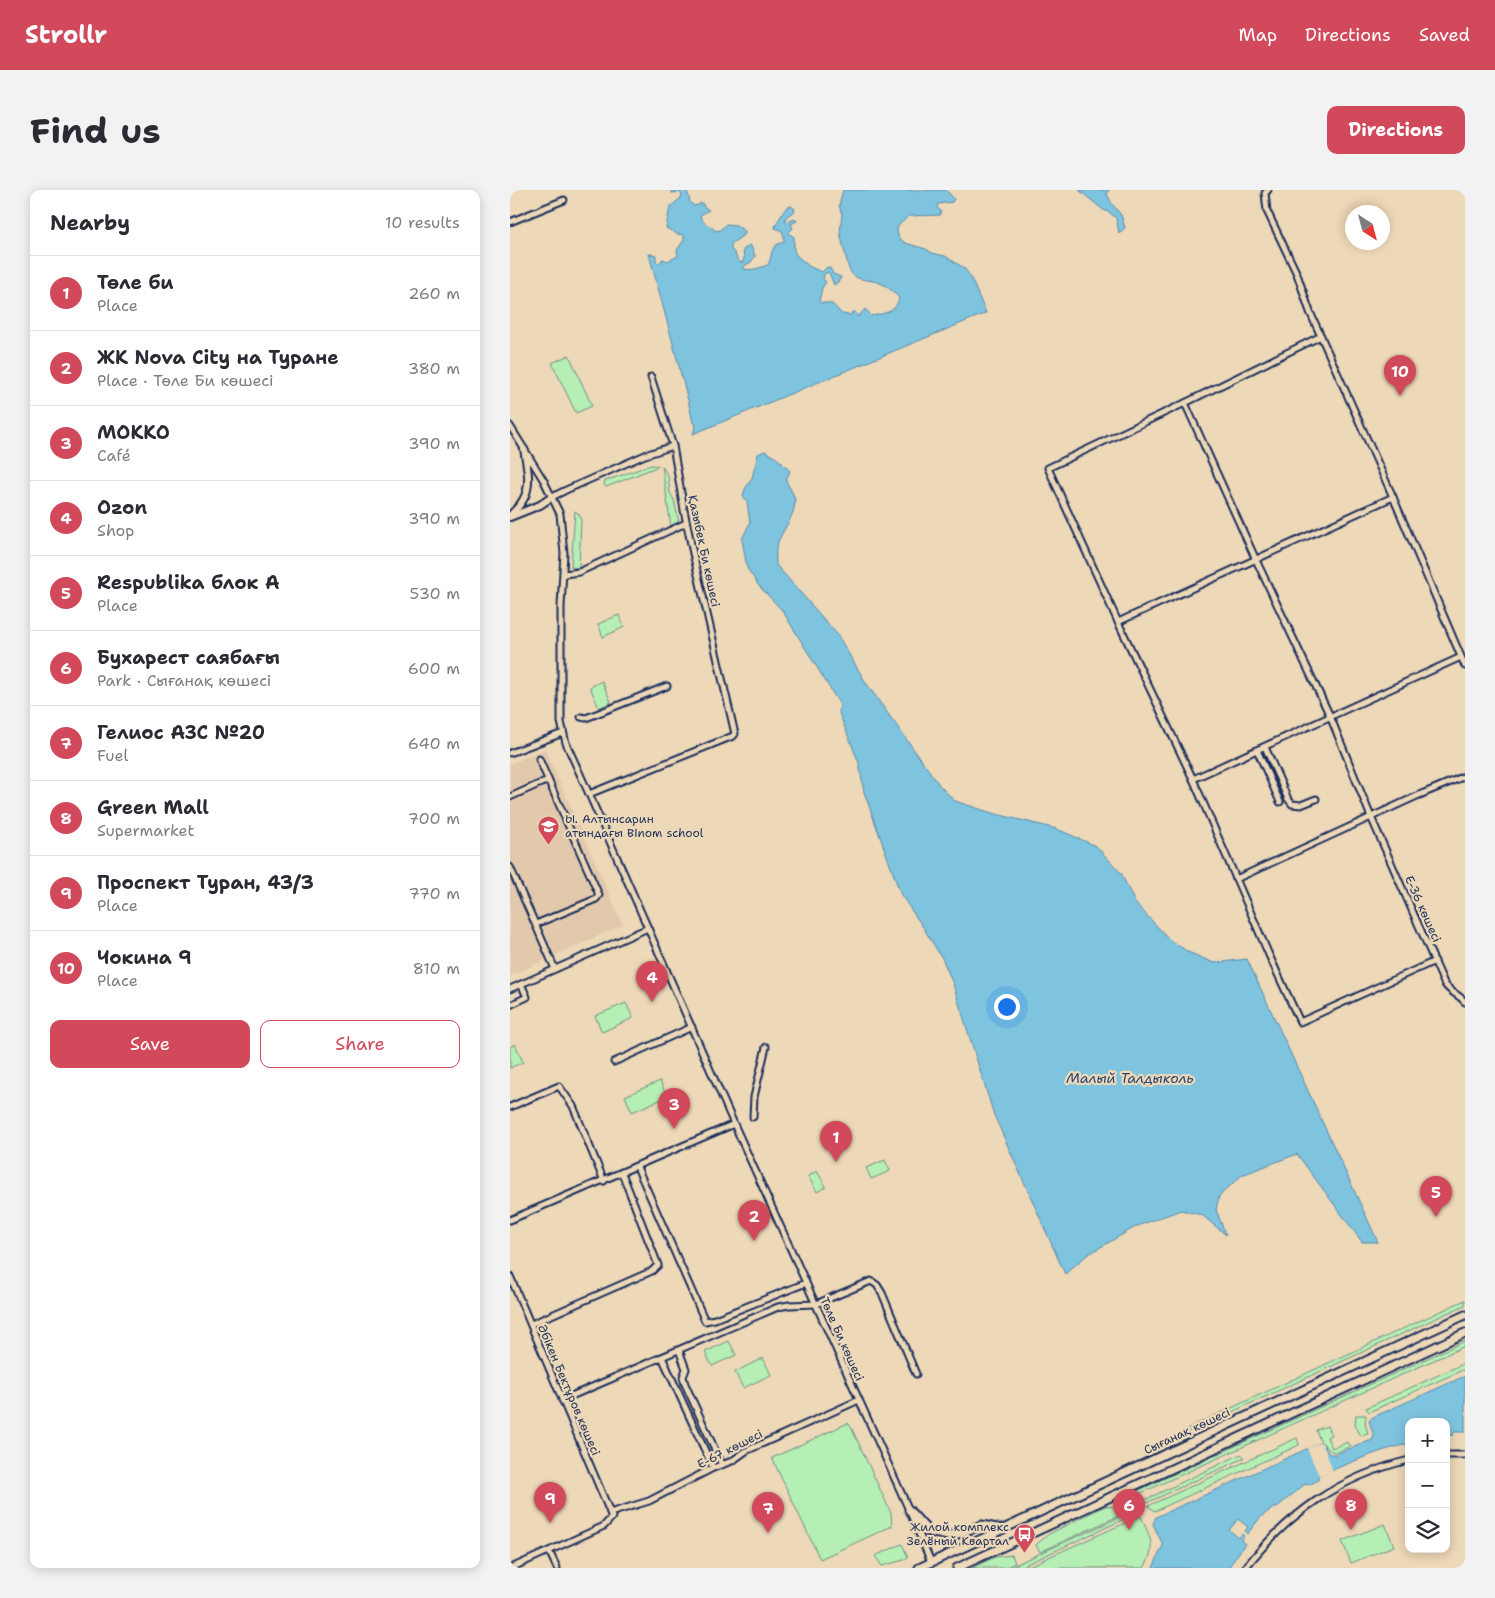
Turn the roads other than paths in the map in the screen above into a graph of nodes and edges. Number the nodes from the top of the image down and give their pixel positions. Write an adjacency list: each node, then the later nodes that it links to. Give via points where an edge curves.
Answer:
1 (1268, 190): 4 (street, via 1265,193 1267,211 1297,274)
2 (564, 200): 3 (street)
3 (510, 222)
4 (1321, 336): 6 (street); 11 (street)
5 (651, 377): 8 (street, Қазыбек Би көшесі)
6 (1185, 403): 14 (street, Е-36 көшесі); 16 (street, via 1048,468)
7 (510, 426): 9 (street)
8 (673, 446): 10 (street, via 645,455); 13 (street, Қазыбек Би көшесі)
9 (524, 449): 10 (street); 12 (street, via 528,488)
10 (552, 497): 12 (street); 15 (street, via 560,514)
11 (1393, 497): 14 (street); 17 (street)
12 (510, 517)
13 (686, 523): 15 (street, via 579,572); 30 (street, Қазыбек Би көшесі, via 734,736)
14 (1256, 560): 16 (street); 20 (street, Е-36 көшесі)
15 (564, 574): 22 (street, Төле Би көшесі, via 561,607)
16 (1118, 622): 28 (street)
17 (1461, 657): 18 (street); 20 (street)
18 (1465, 666)
19 (667, 686): 21 (street)
20 (1330, 716): 23 (street); 34 (street, Е-36 көшесі)
21 (582, 717)
22 (563, 733): 25 (street); 30 (street, Төле Би көшесі)
23 (1265, 747): 24 (street); 32 (street, via 1292,804 1301,805)
24 (1257, 750): 28 (street); 33 (street)
25 (510, 753)
26 (540, 759): 29 (street)
27 (1465, 776): 34 (street)
28 (1193, 779): 36 (street)
29 (548, 780): 31 (street); 37 (street, via 599,895 596,900)
30 (590, 794): 38 (street, Төле Би көшесі)
31 (510, 798)
32 (1316, 799)
33 (1280, 802)
34 (1371, 817): 36 (street); 39 (street, Е-36 көшесі)
35 (510, 867): 37 (street)
36 (1236, 879): 39 (street, via 1300,1022)
37 (536, 924): 40 (street)
38 (648, 928): 40 (street); 45 (street, Төле Би көшесі)
39 (1434, 961): 43 (street, Е-36 көшесі, via 1449,991)
40 (555, 969): 41 (street)
41 (521, 984): 42 (street); 44 (street, via 526,997)
42 (510, 988)
43 (1465, 1002)
44 (510, 1005)
45 (692, 1028): 47 (street); 50 (street, Төле Би көшесі)
46 (766, 1047): 49 (street, via 754,1097)
47 (614, 1062)
48 (510, 1106): 53 (street, via 558,1086 573,1106)
49 (753, 1117)
50 (734, 1124): 51 (street); 56 (street, Төле Би көшесі)
51 (637, 1167): 52 (street); 56 (street, via 705,1321)
52 (622, 1173): 53 (street); 59 (street, via 658,1265)
53 (604, 1181): 54 (street)
54 (510, 1220)
55 (511, 1279): 59 (street, Әбікен Бектұров көшесі)
56 (806, 1282): 57 (street, Төле Би көшесі)
57 (816, 1304): 61 (street, via 778,1307); 63 (street, via 871,1281 874,1283 882,1293); 65 (street, Төле Би көшесі)
58 (1465, 1315): 73 (main road, Сығанақ көшесі)
59 (530, 1324): 64 (street, Әбікен Бектұров көшесі)
60 (1465, 1333): 79 (main road)
61 (679, 1350): 62 (street); 69 (street, via 686,1369 685,1384)
62 (662, 1357): 64 (street); 70 (street)
63 (916, 1374)
64 (562, 1400): 72 (street, Әбікен Бектұров көшесі)
65 (859, 1400): 69 (street, Е-67 көшесі); 71 (street, Төле Би көшесі)
66 (1450, 1455): 67 (street)
67 (1465, 1455)
68 (1405, 1461): 80 (street, via 1363,1474 1327,1492 1275,1534)
69 (722, 1465): 70 (street, Е-67 көшесі)
70 (713, 1468): 72 (street, Е-67 көшесі, via 648,1501)
71 (909, 1510): 73 (main road, via 929,1532 948,1536 982,1525); 75 (street, Төле Би көшесі)
72 (610, 1513): 74 (street, via 612,1517 604,1526)
73 (1002, 1529): 75 (main road, Сығанақ көшесі)
74 (549, 1551): 76 (street); 77 (street)
75 (932, 1565): 78 (main road, Сығанақ көшесі)
76 (511, 1568)
77 (557, 1568)
78 (919, 1568)
79 (957, 1568)
80 (1245, 1568)

